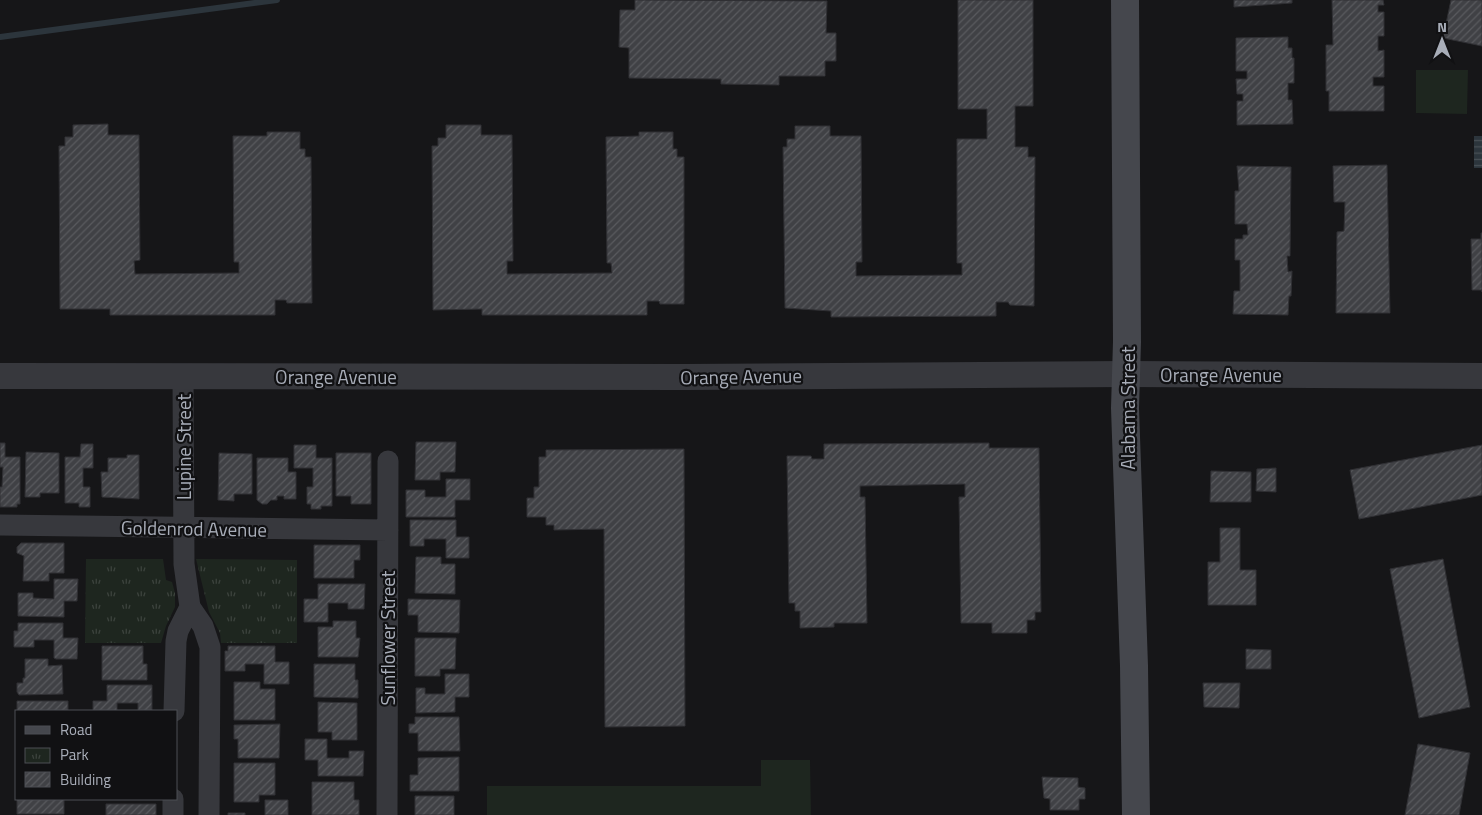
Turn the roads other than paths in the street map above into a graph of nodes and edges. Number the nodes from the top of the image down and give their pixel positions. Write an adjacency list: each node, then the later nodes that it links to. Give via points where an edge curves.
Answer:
1 (1125, 0): 2 (main road, Alabama Street)
2 (1126, 374): 4 (street, Orange Avenue); 5 (street, Orange Avenue); 16 (main road, Alabama Street)
3 (0, 376): 4 (street, Orange Avenue)
4 (183, 376): 8 (street, Lupine Street)
5 (1482, 376)
6 (388, 461): 9 (street, Sunflower Street)
7 (0, 525): 8 (street, Goldenrod Avenue)
8 (183, 527): 9 (street, Goldenrod Avenue); 10 (street, Lupine Street)
9 (388, 530): 15 (street, Sunflower Street)
10 (190, 607): 11 (street, via 176,641); 14 (street, Lupine Street, via 203,626 210,647)
11 (174, 710)
12 (173, 800): 13 (street)
13 (173, 815)
14 (209, 815)
15 (387, 815)
16 (1136, 815)

